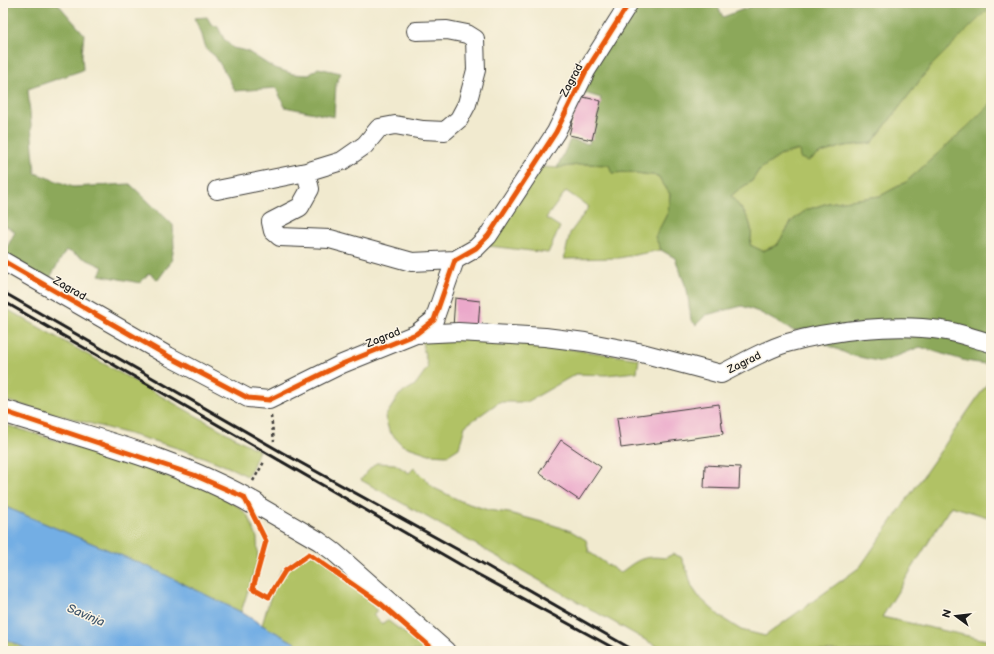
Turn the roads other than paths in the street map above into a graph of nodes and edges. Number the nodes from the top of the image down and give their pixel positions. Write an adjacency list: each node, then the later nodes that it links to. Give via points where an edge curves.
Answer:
1 (629, 3): 5 (street, Zagrad, via 586,71 556,132 488,236 476,248)
2 (416, 31): 3 (street, via 447,30 467,34 475,40 476,70 467,104 459,119 445,131 395,125 379,128 365,145 342,161)
3 (306, 172): 4 (street); 5 (street, Zagrad, via 310,189 300,208 271,222 273,231 280,237 330,239 412,262)
4 (217, 190)
5 (455, 260): 7 (street, Zagrad, via 434,320)
6 (3, 261): 7 (street, Zagrad, via 168,356 248,398 269,400 342,364)
7 (416, 334): 8 (street, Zagrad, via 458,332 585,342 638,352 721,374 787,343 839,332 903,327 942,330)
8 (991, 343)
9 (3, 412): 10 (street, via 155,458 227,488)
10 (249, 501): 11 (street, via 334,552)
11 (446, 651)

